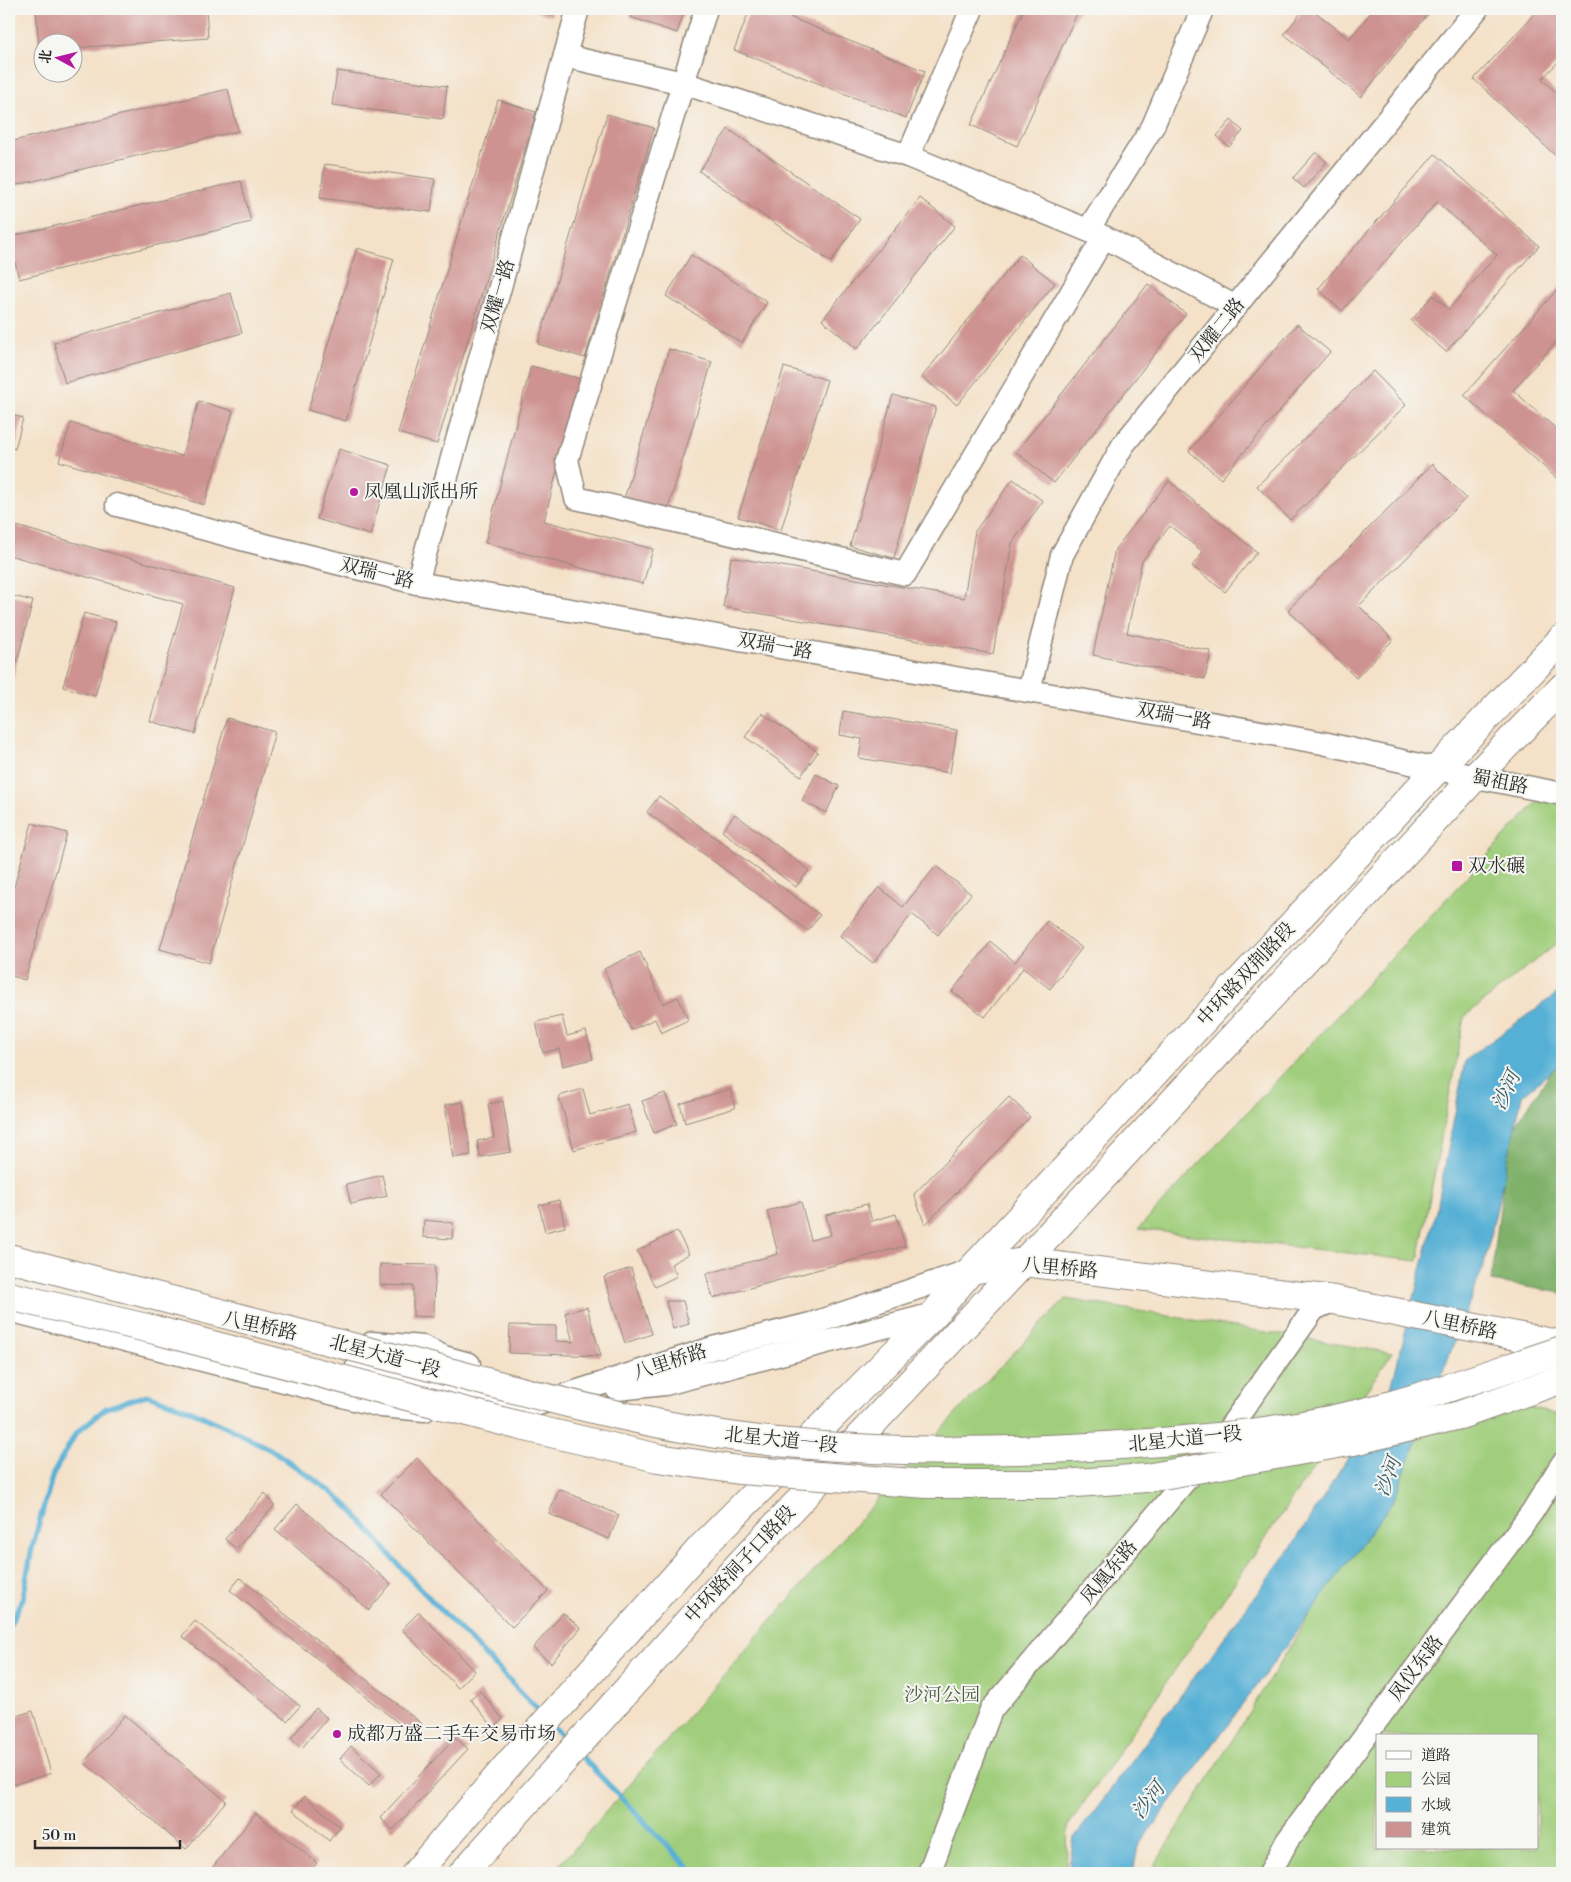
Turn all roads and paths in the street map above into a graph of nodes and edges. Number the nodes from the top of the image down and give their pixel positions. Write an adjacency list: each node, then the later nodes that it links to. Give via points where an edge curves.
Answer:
1 (578, 9): 6 (street, 双耀一路)
2 (706, 9): 7 (street)
3 (972, 9): 8 (street)
4 (1203, 9): 9 (street, via 1153,126)
5 (1477, 9): 10 (street, 双耀二路)
6 (565, 56): 7 (street); 12 (street, 双耀一路)
7 (683, 83): 8 (street); 9 (street, via 567,460 576,498 906,574)
8 (908, 156): 9 (street)
9 (1096, 234): 10 (street)
10 (1236, 307): 15 (street, 双耀二路, via 1123,445 1062,555)
11 (117, 505): 12 (street, 双瑞一路)
12 (417, 583): 15 (street, 双瑞一路)
13 (1562, 639): 16 (main road, 中环路双荆路段)
14 (1562, 688): 17 (main road, 中环路双荆路段)
15 (1029, 691): 16 (street, 双瑞一路, via 1323,743)
16 (1437, 769): 17 (street, 蜀祖路); 21 (main road, 中环路双荆路段)
17 (1475, 777): 18 (street, 蜀祖路); 20 (main road, 中环路双荆路段)
18 (1562, 794)
19 (9, 1258): 28 (main road, 北星大道一段, bridge, via 548,1398 679,1427 774,1442 907,1451 1078,1448 1190,1440 1288,1427 1386,1407); 30 (street, 八里桥路, via 264,1330 423,1347 444,1357)
20 (1024, 1262): 21 (main road, 八里桥路); 24 (main road, 八里桥路); 33 (main road, 中环路洞子口路段, via 738,1566)
21 (971, 1270): 26 (main road, 中环路双荆路段); 30 (street, 八里桥路, via 811,1324 713,1348)
22 (9, 1285): 30 (street, 八里桥路, via 477,1396 516,1401)
23 (9, 1296): 29 (main road, 北星大道一段, bridge, via 658,1458 739,1470 927,1484 1062,1484 1146,1478 1354,1441 1460,1415)
24 (1334, 1300): 27 (main road, 八里桥路); 34 (street, 凤凰东路, via 1314,1309 1228,1430 991,1710)
25 (9, 1310): 30 (street, 八里桥路, via 382,1406 438,1411 519,1410)
26 (934, 1314): 30 (street, 八里桥路, via 665,1384); 32 (main road, 中环路洞子口路段, via 700,1548)
27 (1562, 1345)
28 (1562, 1350)
29 (1562, 1379)
30 (571, 1394)
31 (1562, 1464): 35 (street, 凤仪东路, via 1532,1512 1287,1841)
32 (416, 1873)
33 (463, 1873)
34 (929, 1873)
35 (1270, 1873)

